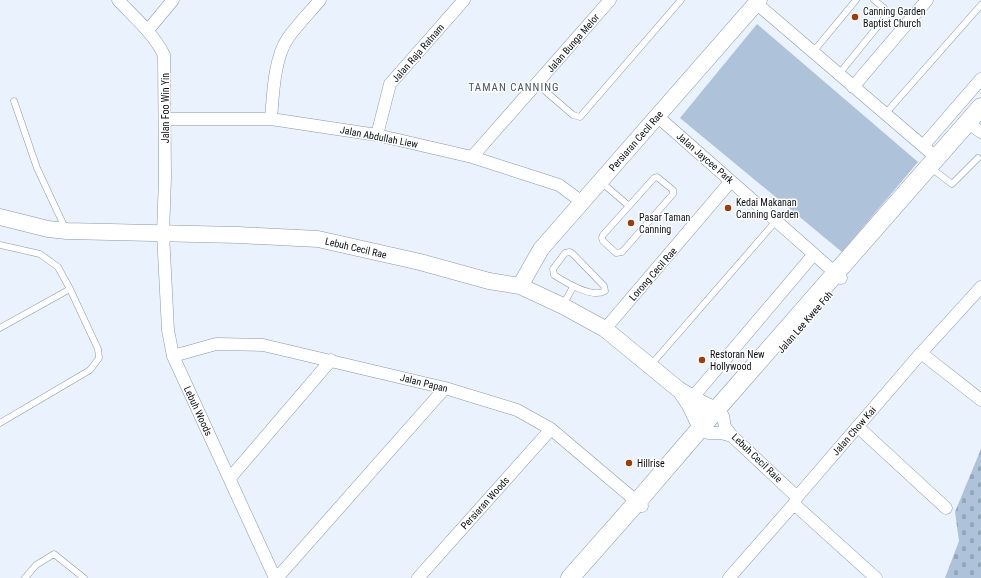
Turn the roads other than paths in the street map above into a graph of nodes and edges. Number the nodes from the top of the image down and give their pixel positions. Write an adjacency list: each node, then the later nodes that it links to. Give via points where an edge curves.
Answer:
1 (118, 0): 12 (street, Jalan Foo Win Yin)
2 (174, 0): 12 (street)
3 (320, 0): 22 (street, via 287,39 281,53 273,87)
4 (464, 0): 25 (street, Jalan Raja Ratnam, via 390,84)
5 (610, 0): 16 (street, Jalan Bunga Melor)
6 (681, 0): 16 (lane, via 580,117 573,116)
7 (856, 0): 13 (lane)
8 (874, 0): 14 (lane, via 884,8 886,16)
9 (927, 0): 17 (street)
10 (758, 2): 13 (street); 21 (street, Persiaran Cecil Rae)
11 (981, 5): 20 (lane)
12 (148, 30): 23 (street, Jalan Foo Win Yin, via 164,55)
13 (813, 52): 14 (street)
14 (839, 74): 17 (street)
15 (981, 79): 26 (street)
16 (537, 84): 27 (street, Jalan Bunga Melor)
17 (853, 86): 20 (street)
18 (14, 101): 36 (lane, via 37,168)
19 (981, 107): 29 (main road, Jalan Lee Kwee Foh)
20 (886, 114): 26 (street)
21 (657, 116): 30 (street, Persiaran Cecil Rae); 31 (street, Jalan Jaycee Park)
22 (271, 119): 23 (street, Jalan Abdullah Liew); 25 (street, Jalan Abdullah Liew)
23 (165, 120): 37 (street, Jalan Foo Win Yin)
24 (979, 126): 29 (main road, Jalan Lee Kwee Foh)
25 (377, 135): 27 (street, Jalan Abdullah Liew)
26 (923, 146): 29 (street)
27 (472, 157): 32 (street, Jalan Abdullah Liew, via 559,186)
28 (978, 158): 29 (lane, via 952,184)
29 (936, 165): 40 (main road, Jalan Lee Kwee Foh)
30 (600, 181): 32 (street, Persiaran Cecil Rae); 33 (lane)
31 (732, 182): 35 (street, Jalan Jaycee Park); 47 (street, Lorong Cecil Rae)
32 (582, 202): 41 (street, Persiaran Cecil Rae, via 541,249)
33 (629, 206): 33 (lane, via 657,177 674,192 622,252 616,253 602,238)
34 (0, 217): 36 (street, Lebuh Cecil Rae)
35 (776, 221): 39 (street, Jalan Jaycee Park); 51 (lane)
36 (67, 231): 37 (street, Lebuh Cecil Rae)
37 (163, 233): 41 (street, Lebuh Cecil Rae, via 318,239 489,281); 49 (street, Lebuh Woods, via 168,330)
38 (0, 245): 44 (lane, via 40,254 58,267)
39 (814, 254): 40 (street, Jalan Jaycee Park); 54 (street)
40 (839, 276): 56 (main road, Jalan Lee Kwee Foh)
41 (520, 286): 45 (street, Lebuh Cecil Rae)
42 (573, 287): 42 (lane, via 553,272 565,253 570,252 602,284 605,291 597,293); 45 (lane)
43 (981, 287): 48 (street, Jalan Chow Kai)
44 (70, 289): 46 (lane); 57 (lane, via 98,349 99,358 90,370)
45 (563, 306): 47 (street, Lebuh Cecil Rae)
46 (0, 328)
47 (605, 329): 51 (street, Lebuh Cecil Rae)
48 (921, 353): 55 (street); 58 (street, Jalan Chow Kai)
49 (173, 356): 50 (street, Jalan Papan, via 216,344 263,345); 62 (street, Lebuh Woods)
50 (331, 360): 52 (street, Jalan Papan); 62 (street)
51 (650, 366): 53 (street, Lebuh Cecil Rae)
52 (445, 388): 59 (street, Jalan Papan, via 517,410); 68 (street)
53 (678, 389): 54 (street, Lebuh Cecil Rae); 60 (street, Lebuh Cecil Rae)
54 (693, 398): 56 (street, Lebuh Cecil Rae)
55 (981, 400)
56 (719, 413): 60 (main road, Jalan Lee Kwee Foh); 61 (street, Lebuh Cecil Raie)
57 (0, 423)
58 (858, 427): 63 (street, Jalan Chow Kai); 65 (street)
59 (551, 428): 64 (street, Jalan Papan); 69 (street, Persiaran Woods)
60 (704, 430): 61 (street); 64 (main road, Jalan Lee Kwee Foh)
61 (732, 436): 63 (street, Lebuh Cecil Raie)
62 (230, 478): 68 (street, Lebuh Woods)
63 (796, 500): 72 (street, Jalan Chow Kai); 73 (street, Lebuh Cecil Raie)
64 (641, 504): 70 (main road, Jalan Lee Kwee Foh); 71 (main road, Jalan Lee Kwee Foh)
65 (946, 508)
66 (25, 578): 67 (lane, via 36,565 54,554)
67 (84, 578)
68 (276, 578)
69 (418, 578)
70 (570, 578)
71 (581, 578)
72 (729, 578)
73 (876, 578)

